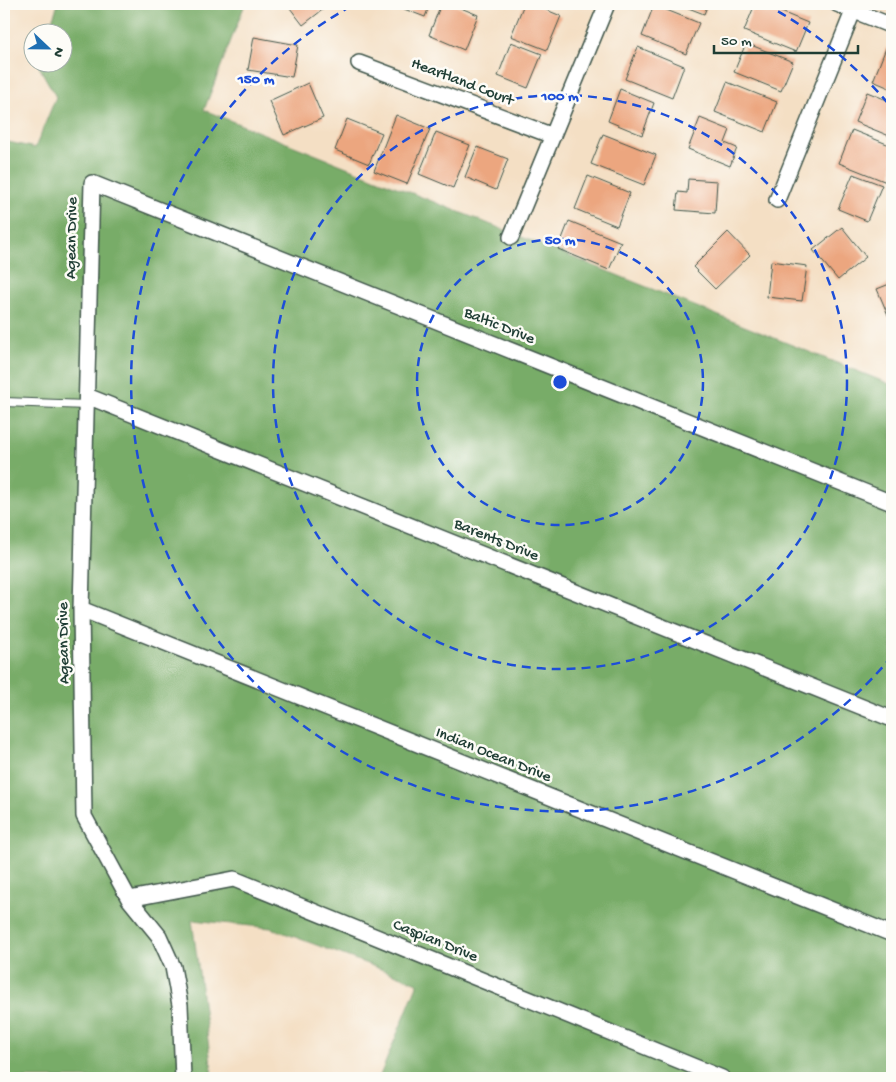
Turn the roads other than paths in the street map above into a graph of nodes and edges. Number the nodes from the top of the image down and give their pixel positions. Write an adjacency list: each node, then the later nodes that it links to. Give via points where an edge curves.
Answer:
1 (607, 4): 6 (street)
2 (837, 4): 3 (street)
3 (855, 7): 4 (street); 8 (street)
4 (892, 26)
5 (358, 63): 6 (street, Heartland Court)
6 (553, 136): 9 (street)
7 (92, 183): 10 (street, Agean Drive); 12 (street, Baltic Drive)
8 (777, 200)
9 (511, 238)
10 (87, 401): 11 (lane); 13 (street, Agean Drive); 14 (street, Barents Drive)
11 (4, 402)
12 (892, 503)
13 (81, 609): 15 (street, Agean Drive, via 84,816); 16 (street, Indian Ocean Drive)
14 (892, 719)
15 (128, 899): 17 (street, Agean Drive, via 159,936 173,966 180,1004); 18 (street, Caspian Drive, via 234,880)
16 (892, 934)
17 (183, 1078)
18 (722, 1078)

